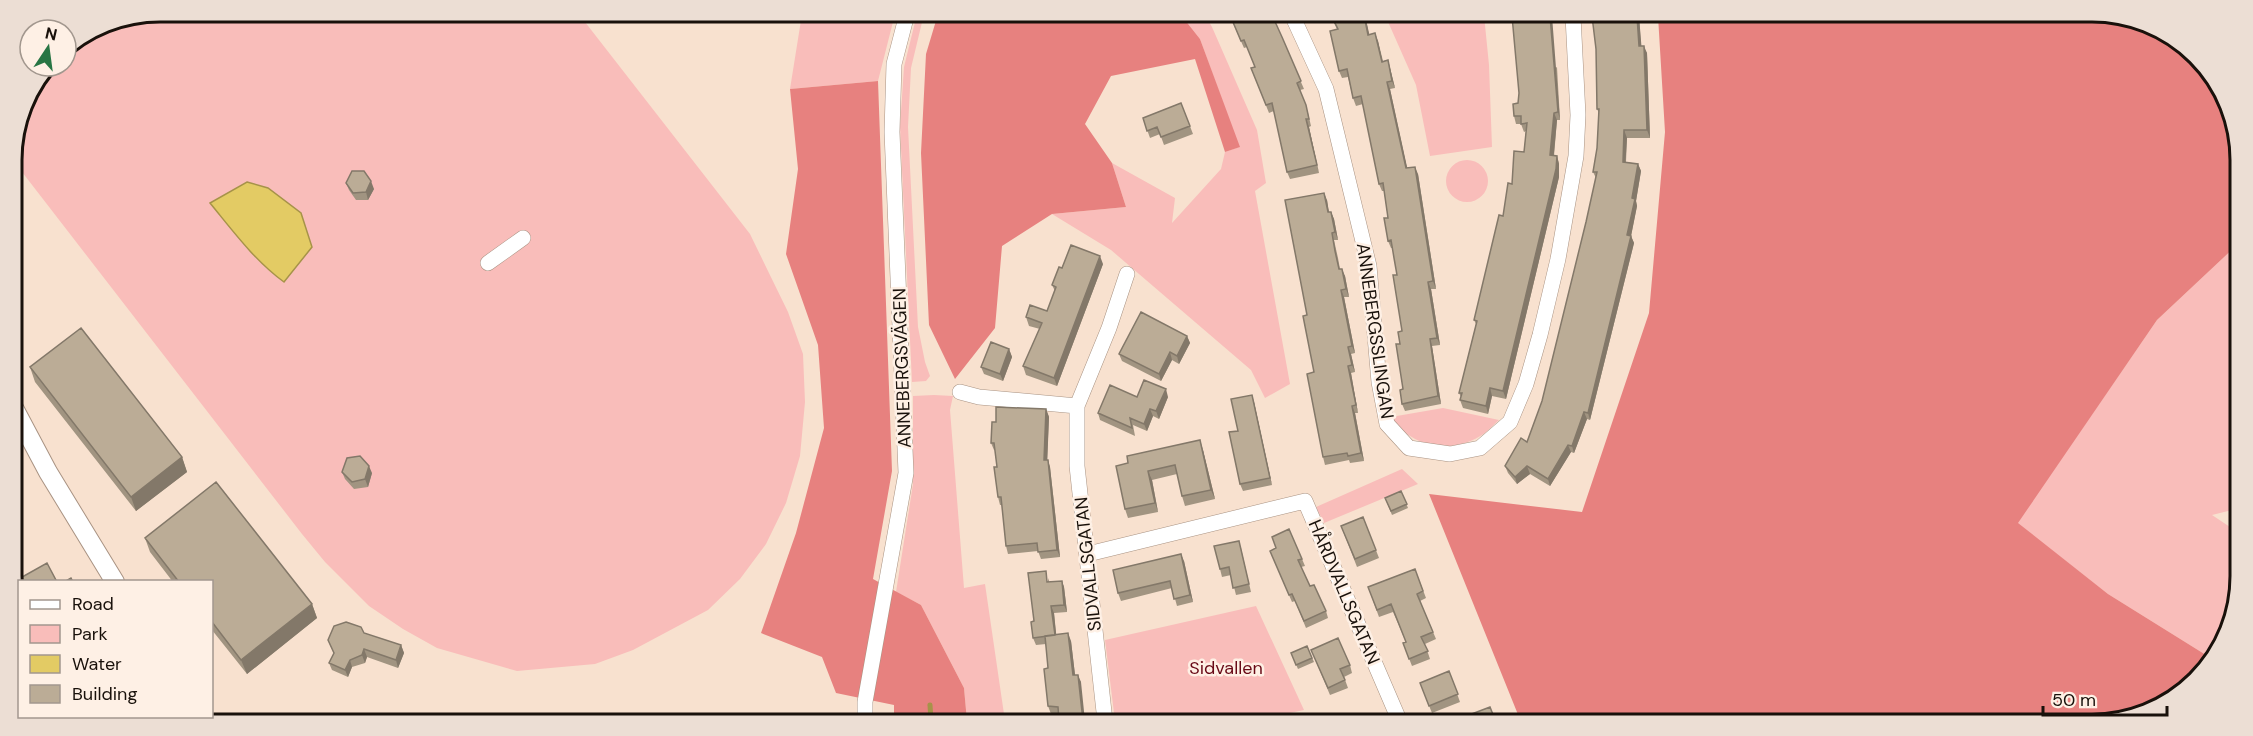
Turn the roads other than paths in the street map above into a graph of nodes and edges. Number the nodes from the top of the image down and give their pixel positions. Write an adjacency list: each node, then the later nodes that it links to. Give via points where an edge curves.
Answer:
1 (1295, 22): 2 (street, ANNEBERGSSLINGAN, via 1326,89 1369,266 1379,382 1387,424 1409,448 1450,454 1480,448 1510,422 1526,384 1558,259 1576,156)
2 (1573, 22)
3 (905, 23): 13 (street, ANNEBERGSVÄGEN, via 894,64 892,132 906,473)
4 (523, 238): 5 (street)
5 (488, 263)
6 (1127, 274): 8 (street, SIDVALLSGATAN)
7 (960, 392): 8 (street)
8 (1077, 406): 10 (street, SIDVALLSGATAN, via 1077,466)
9 (22, 423): 11 (street)
10 (1088, 554): 12 (street, HÅRDVALLSGATAN, via 1305,501); 14 (street, SIDVALLSGATAN)
11 (114, 580)
12 (1396, 713)
13 (865, 714)
14 (1104, 714)

